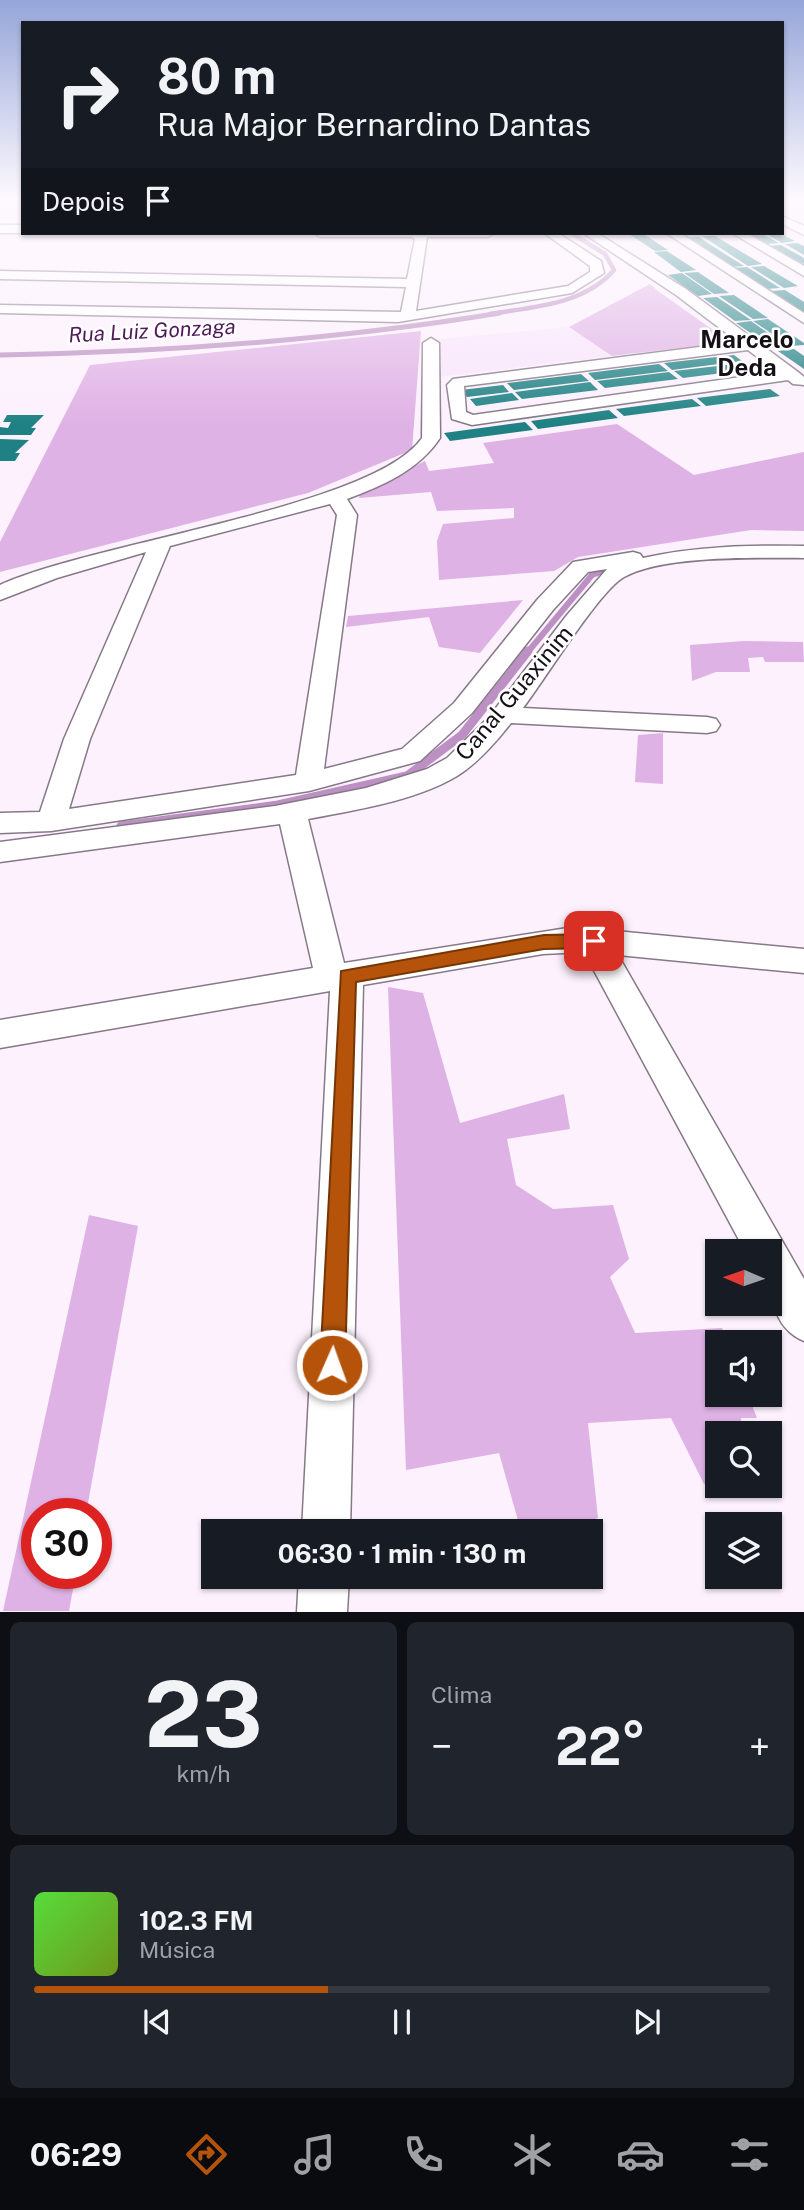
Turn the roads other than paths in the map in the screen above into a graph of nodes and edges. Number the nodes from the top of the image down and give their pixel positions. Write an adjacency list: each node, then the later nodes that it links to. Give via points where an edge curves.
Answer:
1 (416, 273): 6 (street)
2 (597, 273): 8 (street, via 572,289)
3 (652, 273): 11 (street)
4 (734, 273): 9 (street)
5 (0, 275): 6 (street)
6 (415, 283): 8 (street, via 408,314)
7 (0, 310): 8 (street)
8 (393, 318)
9 (804, 319)
10 (431, 343): 14 (street)
11 (751, 345): 12 (street); 13 (street)
12 (798, 380): 15 (street)
13 (459, 382): 14 (street); 15 (street, via 455,385 458,415)
14 (432, 383): 16 (street)
15 (465, 420): 16 (street)
16 (431, 425): 17 (street, via 426,448 411,461)
17 (336, 497): 18 (street); 23 (street, via 346,515)
18 (161, 542): 20 (street, via 26,580); 25 (street, via 77,739)
19 (803, 552): 21 (street, Canal Guaxinim, via 694,556 615,573); 23 (street, via 763,537 582,567 545,605 463,708 411,755)
20 (0, 593)
21 (501, 715): 22 (street); 24 (street, Canal Guaxinim, via 454,766 405,787)
22 (707, 725)
23 (309, 782): 25 (street)
24 (292, 813): 27 (street, Canal Guaxinim); 30 (street)
25 (51, 821): 26 (street)
26 (0, 823)
27 (0, 852)
28 (594, 941): 29 (street); 30 (street, via 544,942); 32 (street)
29 (804, 961)
30 (340, 977): 31 (street); 35 (street)
31 (0, 1034)
32 (759, 1239)
33 (782, 1280): 34 (street)
34 (804, 1320)
35 (326, 1519)
36 (324, 1589): 37 (street)
37 (323, 1612)

